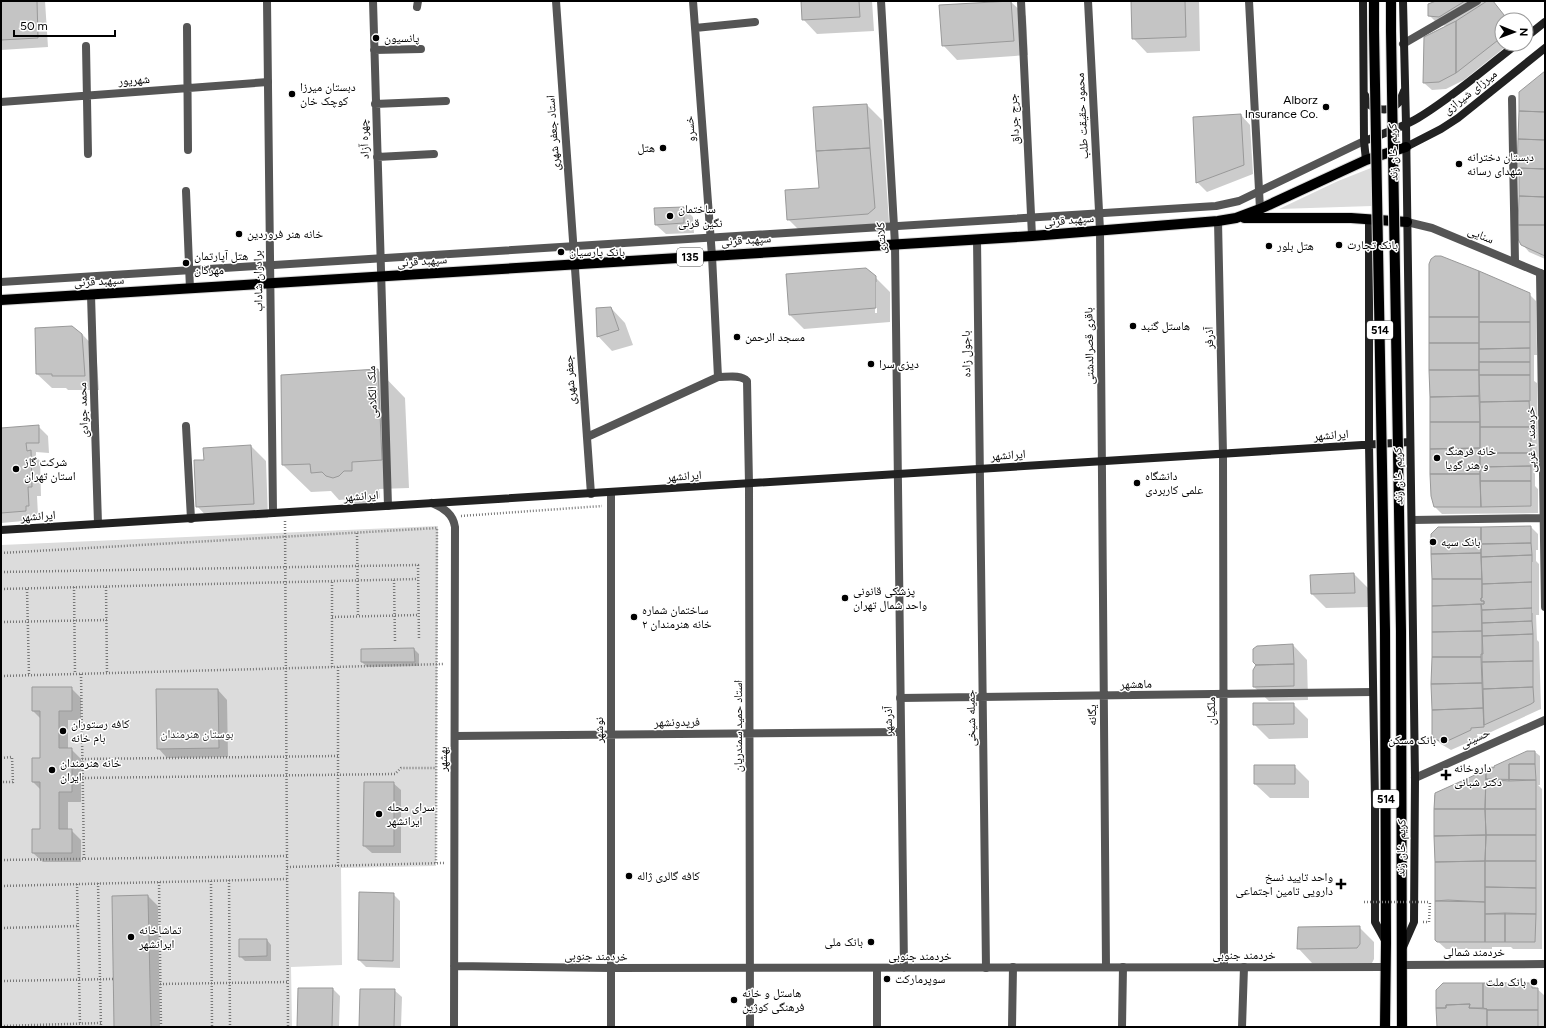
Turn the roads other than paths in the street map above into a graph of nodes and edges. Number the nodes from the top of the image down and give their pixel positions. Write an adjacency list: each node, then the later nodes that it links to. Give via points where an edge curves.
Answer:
1 (267, 1): 25 (street, برادران شاداب)
2 (373, 1): 23 (street, چهره آزاد)
3 (556, 1): 57 (street, استاد جعفر شهری)
4 (693, 1): 17 (street, خسرو)
5 (881, 1): 51 (street, کلانتری)
6 (1021, 1): 46 (street, جرج جرداق)
7 (1088, 1): 45 (street, محمود حقیقت طلب)
8 (1249, 1): 42 (street)
9 (1362, 1): 27 (main road)
10 (1374, 1): 103 (main road, کریم خان زند / 514, bridge, via 1385,630)
11 (1391, 1): 104 (main road, کریم خان زند / 514, bridge, via 1401,631)
12 (1403, 1): 19 (main road, کریم خان زند)
13 (1477, 1): 19 (street)
14 (755, 22): 17 (street)
15 (1545, 22): 18 (main road)
16 (187, 27): 26 (street)
17 (695, 28): 54 (street, خسرو)
18 (1534, 31)
19 (1403, 44): 28 (main road, کریم خان زند)
20 (86, 46): 29 (street)
21 (1545, 48): 36 (main road, میرزای شیرازی, via 1458,118)
22 (421, 49): 23 (street)
23 (374, 50): 33 (street, چهره آزاد)
24 (1507, 52): 34 (main road, میرزای شیرازی, via 1445,100)
25 (268, 82): 26 (street, شهریور); 62 (street, برادران شاداب)
26 (188, 88): 29 (street, شهریور); 37 (street)
27 (1363, 88): 28 (main road, via 1369,105 1377,109 1394,108); 35 (main road)
28 (1405, 88): 34 (main road, کریم خان زند)
29 (87, 96): 32 (street, شهریور); 38 (street)
30 (1512, 99): 60 (street)
31 (446, 101): 33 (street)
32 (1, 102)
33 (375, 104): 40 (street, چهره آزاد)
34 (1406, 124): 35 (main road, میرزای شیرازی); 36 (main road, کریم خان زند)
35 (1364, 141): 41 (main road); 42 (street)
36 (1406, 147): 41 (main road, سپهبد قرنی / 135); 50 (main road, کریم خان زند)
37 (188, 150)
38 (88, 154)
39 (434, 154): 40 (street)
40 (377, 157): 59 (street, چهره آزاد)
41 (1366, 160): 44 (main road, سپهبد قرنی / 135)
42 (1259, 191): 44 (street); 45 (street, via 1239,202 1216,206)
43 (186, 192): 63 (street)
44 (1260, 209): 47 (main road, سپهبد قرنی / 135)
45 (1099, 213): 46 (street); 52 (street, محمود حقیقت طلب)
46 (1031, 217): 51 (street); 53 (street, جرج جرداق)
47 (1236, 218): 48 (main road); 49 (main road, سپهبد قرنی / 135)
48 (1369, 219): 50 (main road); 75 (main road, کریم خان زند)
49 (1218, 221): 52 (main road, سپهبد قرنی / 135); 76 (street, آذرفر)
50 (1407, 222): 60 (street, سنایی, via 1432,228); 74 (main road, کریم خان زند)
51 (893, 226): 54 (street); 56 (street, کلانتری)
52 (1100, 230): 53 (main road, سپهبد قرنی / 135); 77 (street, باقری قصرالدشتی)
53 (1032, 236): 55 (main road, سپهبد قرنی / 135)
54 (710, 238): 57 (street); 58 (street, خسرو)
55 (977, 239): 56 (main road, سپهبد قرنی / 135); 78 (street, باجول زاده)
56 (895, 244): 58 (main road, سپهبد قرنی / 135); 79 (street, کلانتری)
57 (572, 246): 59 (street); 61 (street, استاد جعفر شهری)
58 (712, 256): 61 (main road, سپهبد قرنی / 135); 71 (street, خسرو)
59 (380, 259): 62 (street); 65 (street, چهره آزاد)
60 (1515, 262): 64 (street, سنایی)
61 (574, 264): 65 (main road, سپهبد قرنی / 135); 73 (street, جعفر شهری)
62 (270, 265): 63 (street); 67 (street, برادران شاداب)
63 (190, 270): 66 (street); 68 (street)
64 (1543, 274): 86 (street, خردمند ۲ غربی)
65 (380, 277): 67 (main road, سپهبد قرنی / 135); 84 (street, ملک الکلامی)
66 (1, 282)
67 (270, 284): 68 (main road, سپهبد قرنی / 135); 85 (street, برادران شاداب)
68 (190, 289): 69 (main road, سپهبد قرنی / 135)
69 (91, 295): 70 (main road, سپهبد قرنی / 135); 89 (street, محمد جوادی)
70 (1, 300)
71 (718, 377): 73 (street); 80 (street, استاد حمید سمندریان, via 739,377 747,381)
72 (186, 426): 87 (street)
73 (587, 437): 82 (street, جعفر شهری)
74 (1410, 442): 75 (main road, ایرانشهر); 88 (main road, کریم خان زند)
75 (1369, 445): 76 (main road, ایرانشهر); 92 (main road, کریم خان زند)
76 (1223, 454): 77 (main road, ایرانشهر); 93 (street, ملکیان)
77 (1102, 462): 78 (main road, ایرانشهر); 94 (street, یگانه)
78 (980, 469): 79 (main road, ایرانشهر); 96 (street, جمیله شیخی)
79 (897, 474): 80 (main road, ایرانشهر); 95 (street, آذرشهر)
80 (749, 484): 81 (main road, ایرانشهر); 99 (street, استاد حمید سمندریان)
81 (611, 492): 82 (main road, ایرانشهر); 100 (street, نوشهر)
82 (591, 494): 83 (main road, ایرانشهر)
83 (432, 504): 84 (main road, ایرانشهر); 101 (street, بهشهر, via 444,509 451,516 455,527)
84 (388, 506): 85 (main road, ایرانشهر)
85 (273, 514): 87 (main road, ایرانشهر)
86 (1544, 518): 88 (street); 91 (street, خردمند ۲ غربی)
87 (191, 519): 89 (main road, ایرانشهر)
88 (1412, 520): 102 (main road, کریم خان زند)
89 (98, 524): 90 (main road, ایرانشهر)
90 (1, 530)
91 (1545, 608)
92 (1372, 692): 93 (street, ماهشهر); 103 (main road, کریم خان زند, via 1375,922)
93 (1223, 694): 94 (street, ماهشهر); 109 (street, ملکیان)
94 (1104, 696): 96 (street, ماهشهر); 118 (street, یگانه)
95 (900, 698): 96 (street, ماهشهر); 98 (street, آذرشهر)
96 (983, 698): 116 (street, جمیله شیخی)
97 (1545, 720): 102 (street, حسینی)
98 (901, 732): 99 (street, فریدونشهر); 115 (street, آذرشهر)
99 (750, 733): 100 (street, فریدونشهر); 113 (street, استاد حمید سمندریان)
100 (611, 735): 101 (street, فریدونشهر); 112 (street, نوشهر)
101 (454, 736): 107 (street, بهشهر)
102 (1415, 778): 104 (main road, کریم خان زند, via 1414,922)
103 (1386, 943): 111 (main road, کریم خان زند / 514)
104 (1403, 948): 106 (main road, کریم خان زند / 514)
105 (1545, 964): 106 (street, خردمند شمالی)
106 (1403, 965): 127 (main road, کریم خان زند / 514)
107 (454, 966): 112 (street, خردمند جنوبی); 119 (street, بهشهر)
108 (1123, 967): 109 (street, خردمند جنوبی); 118 (street, خردمند جنوبی); 124 (street)
109 (1224, 967): 110 (street, خردمند جنوبی)
110 (1244, 967): 111 (street, خردمند جنوبی); 125 (street)
111 (1386, 967): 126 (main road, کریم خان زند / 514)
112 (611, 968): 113 (street, خردمند جنوبی); 120 (street, نوشهر)
113 (750, 968): 114 (street, خردمند جنوبی); 121 (street, استاد حمید سمندریان)
114 (877, 968): 115 (street, خردمند جنوبی); 122 (street)
115 (904, 968): 116 (street, خردمند جنوبی)
116 (986, 968): 117 (street, خردمند جنوبی)
117 (1013, 968): 118 (street, خردمند جنوبی); 123 (street)
118 (1106, 968)
119 (454, 1027)
120 (611, 1027)
121 (750, 1027)
122 (877, 1027)
123 (1012, 1027)
124 (1122, 1027)
125 (1242, 1027)
126 (1385, 1027)
127 (1402, 1027)

